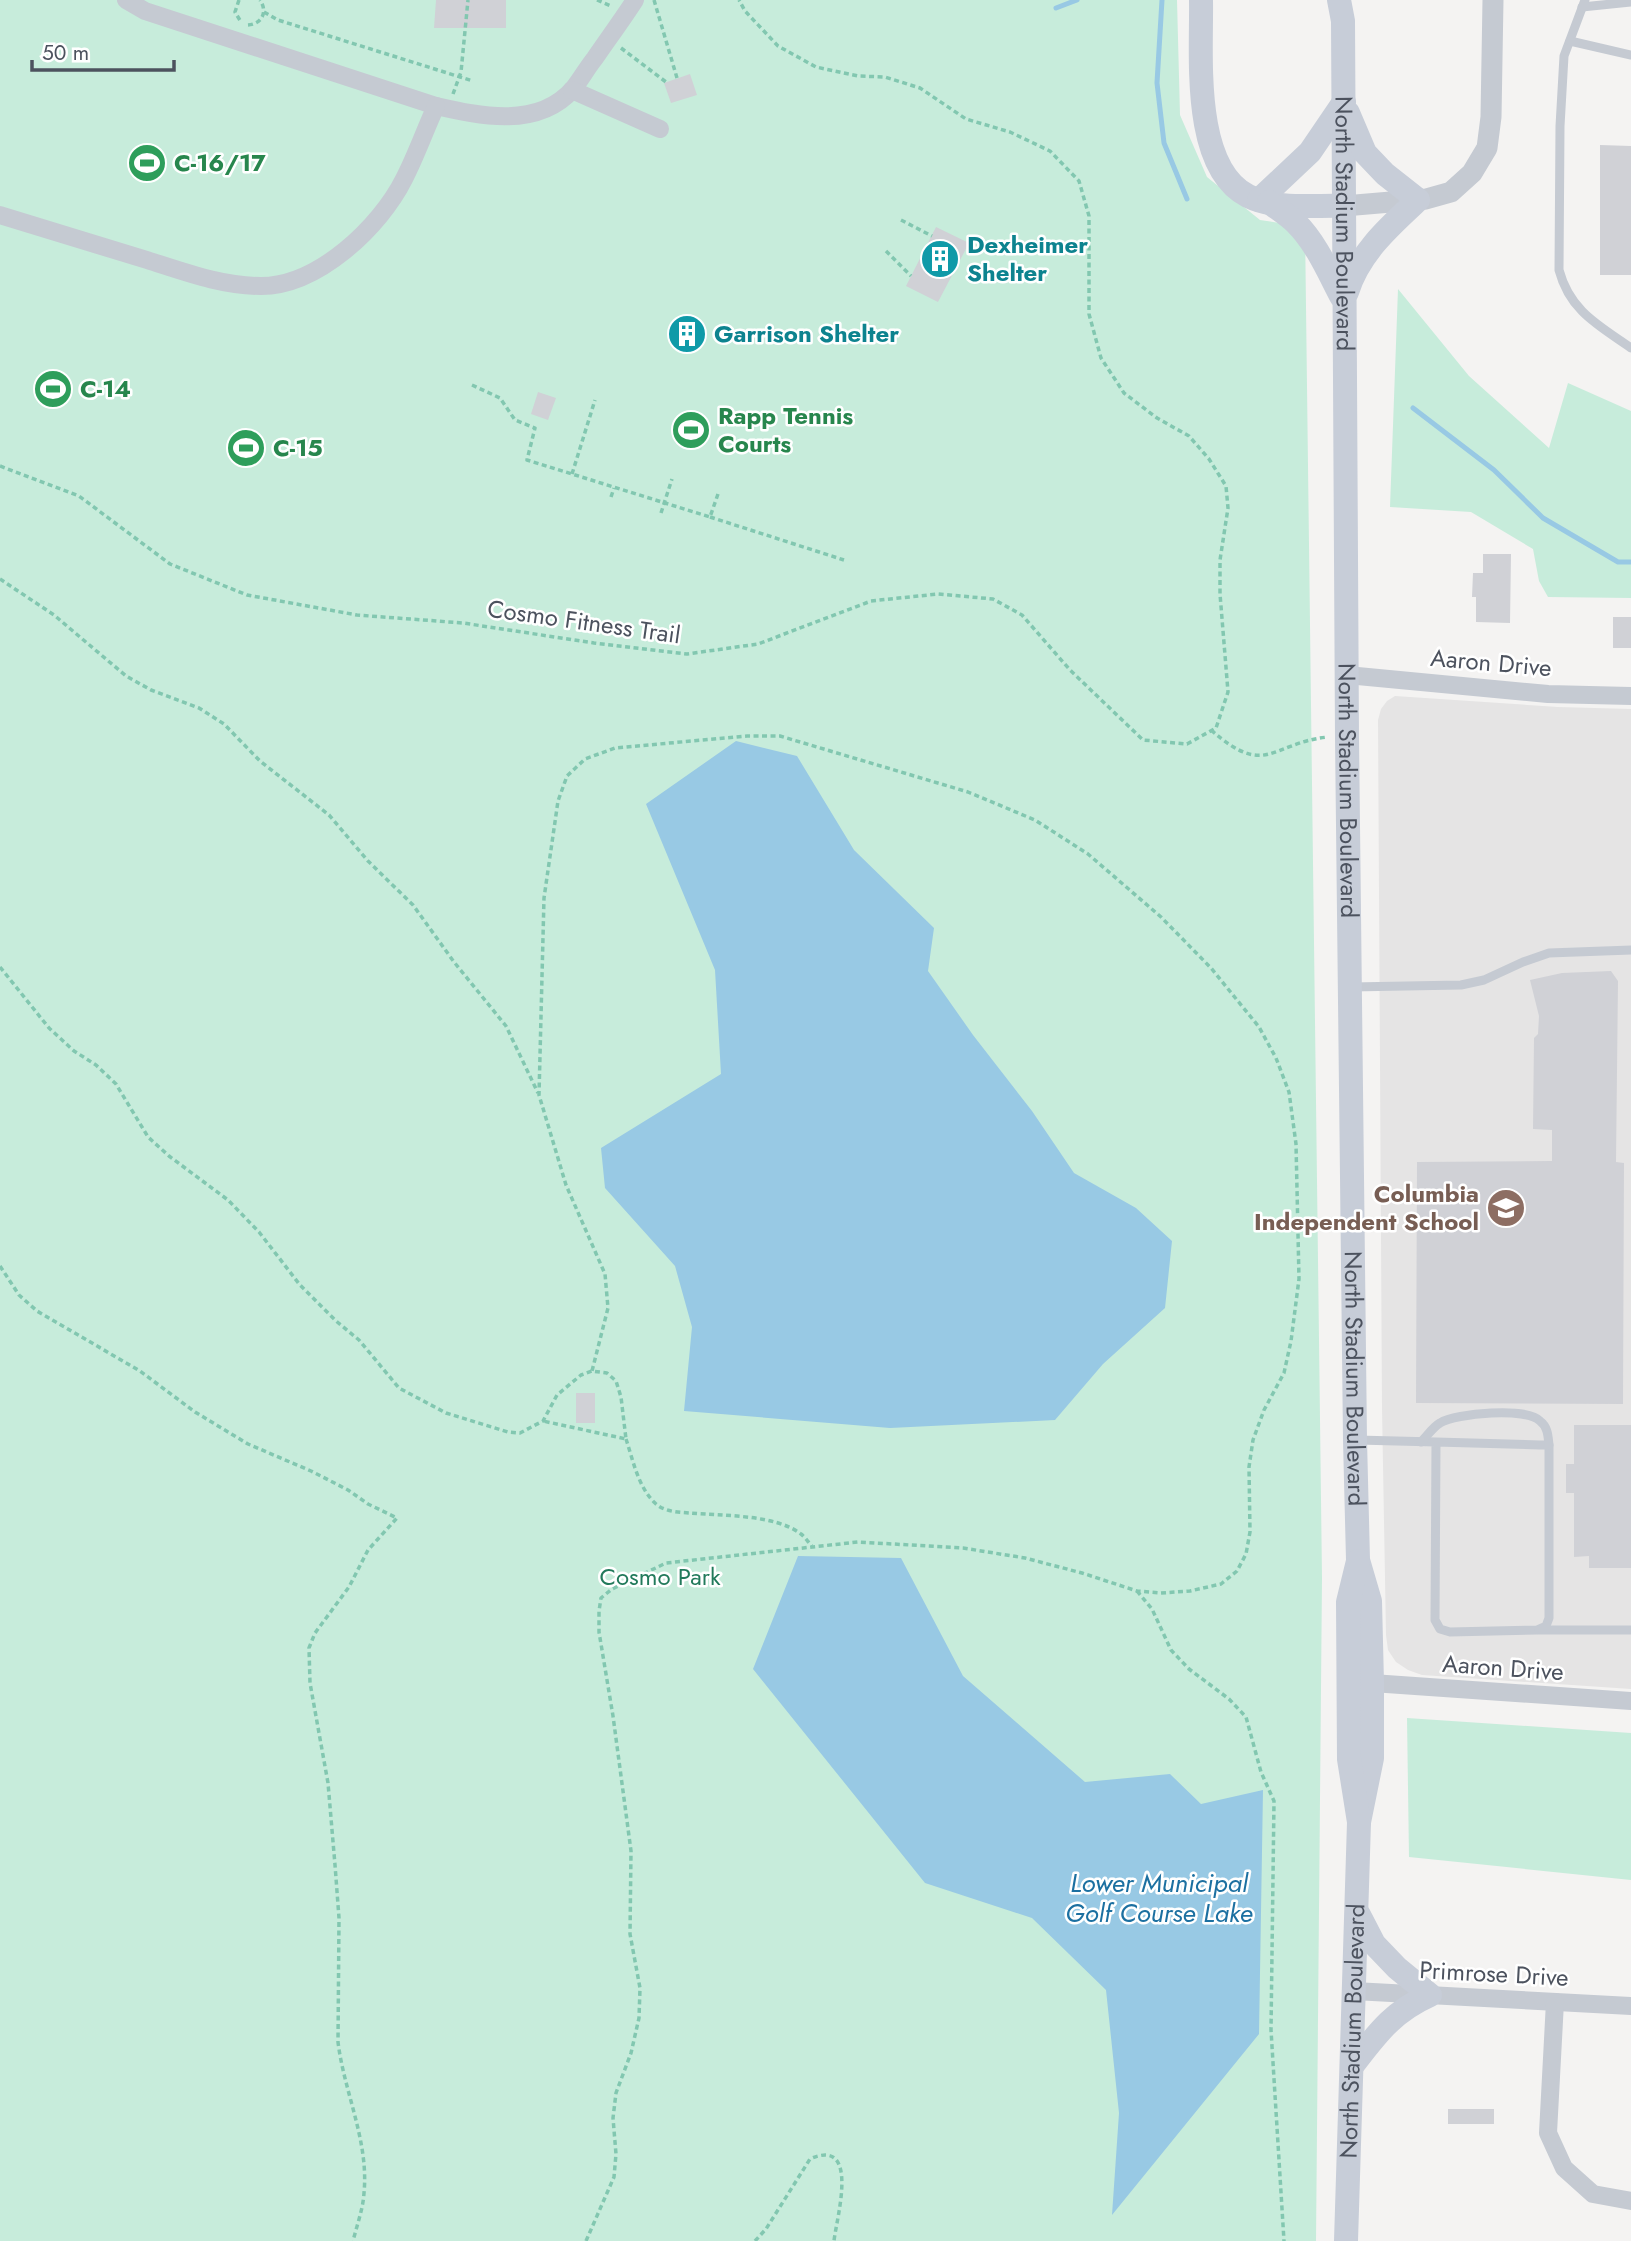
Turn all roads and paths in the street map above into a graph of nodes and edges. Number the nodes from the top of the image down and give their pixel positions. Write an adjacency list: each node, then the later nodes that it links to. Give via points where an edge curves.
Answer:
1 (125, 0): 23 (street, via 145,11)
2 (239, 0): 13 (path, via 235,12 243,23 257,23)
3 (260, 0): 13 (path)
4 (468, 0): 17 (path)
5 (635, 0): 14 (street)
6 (654, 0): 18 (path)
7 (739, 0): 50 (path, via 778,46 816,67 885,77 920,88 966,119 1010,132 1050,152 1079,181 1089,216 1089,314 1101,358 1124,393 1189,436 1226,486 1220,594 1228,692)
8 (1201, 0): 26 (main road, via 1203,109 1212,149 1227,179 1247,195)
9 (1493, 0): 25 (street, via 1488,148 1472,173 1451,192)
10 (1631, 2): 11 (lane)
11 (1584, 3): 15 (lane)
12 (1344, 7): 22 (main road, North Stadium Boulevard)
13 (264, 12): 17 (path)
14 (608, 39): 20 (path); 21 (street)
15 (1570, 41): 16 (lane); 34 (lane, via 1564,56 1560,126 1559,270 1564,290 1585,316)
16 (1631, 55)
17 (459, 76): 19 (path); 23 (path)
18 (677, 78)
19 (473, 80)
20 (666, 82)
21 (572, 90): 23 (street, via 554,105 520,116 470,115); 24 (street)
22 (1344, 102): 25 (main road, via 1365,153); 26 (main road, via 1310,152); 27 (main road, North Stadium Boulevard)
23 (442, 108): 28 (street, via 404,181 359,239 325,266 295,280 263,286 219,282)
24 (660, 129)
25 (1418, 200): 27 (street); 33 (main road, via 1368,251 1352,277)
26 (1264, 201): 27 (main road); 33 (main road, via 1296,223 1309,239)
27 (1344, 206): 33 (main road, North Stadium Boulevard)
28 (0, 215)
29 (901, 220): 30 (path)
30 (932, 236)
31 (886, 251): 32 (path)
32 (911, 276)
33 (1344, 303): 48 (main road, North Stadium Boulevard)
34 (1631, 348)
35 (472, 385): 38 (path, via 500,398 516,420 535,428 527,460)
36 (595, 400): 38 (path)
37 (0, 466): 50 (path, Cosmo Fitness Trail, via 79,496 170,564 247,595 357,615 463,623 688,654 758,644 871,601 938,594 993,599 1022,615 1070,670 1143,740 1186,744)
38 (572, 474): 40 (path)
39 (672, 479): 43 (path)
40 (614, 488): 42 (path); 43 (path)
41 (718, 494): 45 (path)
42 (611, 497)
43 (664, 504): 44 (path); 45 (path)
44 (661, 513)
45 (710, 517): 46 (path)
46 (844, 559)
47 (0, 579): 55 (path, via 54,615 126,676 224,724 260,761 329,815 414,905 506,1026)
48 (1347, 675): 49 (street, Aaron Drive, via 1548,694); 51 (main road, North Stadium Boulevard)
49 (1631, 696)
50 (1211, 730): 51 (path, via 1251,756 1264,756 1307,740)
51 (1347, 737): 54 (main road, North Stadium Boulevard)
52 (1631, 950): 54 (lane, via 1549,953 1461,985)
53 (0, 967): 58 (path, via 49,1028 116,1084 148,1137 228,1200 300,1285 359,1340 399,1388 446,1413 508,1432 520,1433)
54 (1350, 987): 60 (main road, North Stadium Boulevard)
55 (539, 1095): 57 (path, via 566,1185 605,1275 608,1308); 66 (path, via 546,886 558,801 567,776 585,759 615,748 780,736 968,792 1035,820 1088,854 1161,917 1259,1027 1289,1092 1296,1144 1299,1279 1292,1341 1283,1373 1252,1440 1246,1554 1237,1571 1220,1584 1190,1591)
56 (0, 1266): 79 (path, via 19,1295 37,1311 140,1371 195,1412 248,1444 323,1477 397,1518 368,1550 309,1648 335,1866 338,2042 364,2169 364,2193)
57 (592, 1371): 58 (path, via 557,1395); 59 (path, via 607,1373 616,1381)
58 (543, 1422): 59 (path)
59 (626, 1439): 64 (path, via 636,1472 656,1504 670,1511 779,1524 801,1534)
60 (1356, 1440): 61 (lane); 65 (main road, North Stadium Boulevard)
61 (1420, 1442): 62 (lane); 63 (lane, via 1440,1423 1463,1415 1523,1413 1539,1419 1548,1431)
62 (1436, 1442): 63 (lane); 67 (lane, via 1435,1620 1440,1629 1450,1632)
63 (1549, 1445): 67 (lane, via 1549,1618)
64 (812, 1546): 66 (path, via 858,1542 963,1548 1025,1558); 80 (path, via 666,1563 601,1598 600,1632 631,1851 630,1934 640,1988 639,2018 616,2093 614,2177)
65 (1359, 1560): 69 (main road, North Stadium Boulevard, via 1370,1601); 71 (main road, North Stadium Boulevard, via 1348,1602 1349,1759)
66 (1137, 1591): 83 (path, via 1152,1609 1171,1650 1247,1717 1261,1772 1274,1801 1271,2030)
67 (1538, 1630): 68 (lane)
68 (1631, 1630)
69 (1372, 1682): 70 (street, Aaron Drive); 71 (main road, North Stadium Boulevard, via 1372,1758)
70 (1631, 1702)
71 (1359, 1822): 72 (main road, North Stadium Boulevard)
72 (1357, 1912): 73 (main road, North Stadium Boulevard); 74 (main road, via 1374,1944)
73 (1354, 1991): 74 (street, Primrose Drive); 77 (main road, North Stadium Boulevard)
74 (1430, 1995): 75 (street, Primrose Drive); 77 (main road, via 1388,2020)
75 (1555, 2002): 76 (street, Primrose Drive); 78 (street, via 1548,2133 1564,2168 1593,2194)
76 (1631, 2006)
77 (1352, 2066): 84 (main road, North Stadium Boulevard)
78 (1631, 2201)
79 (353, 2241)
80 (586, 2241)
81 (755, 2241): 82 (path, via 810,2159 819,2154 836,2160 841,2168)
82 (834, 2241)
83 (1284, 2241)
84 (1346, 2241)

